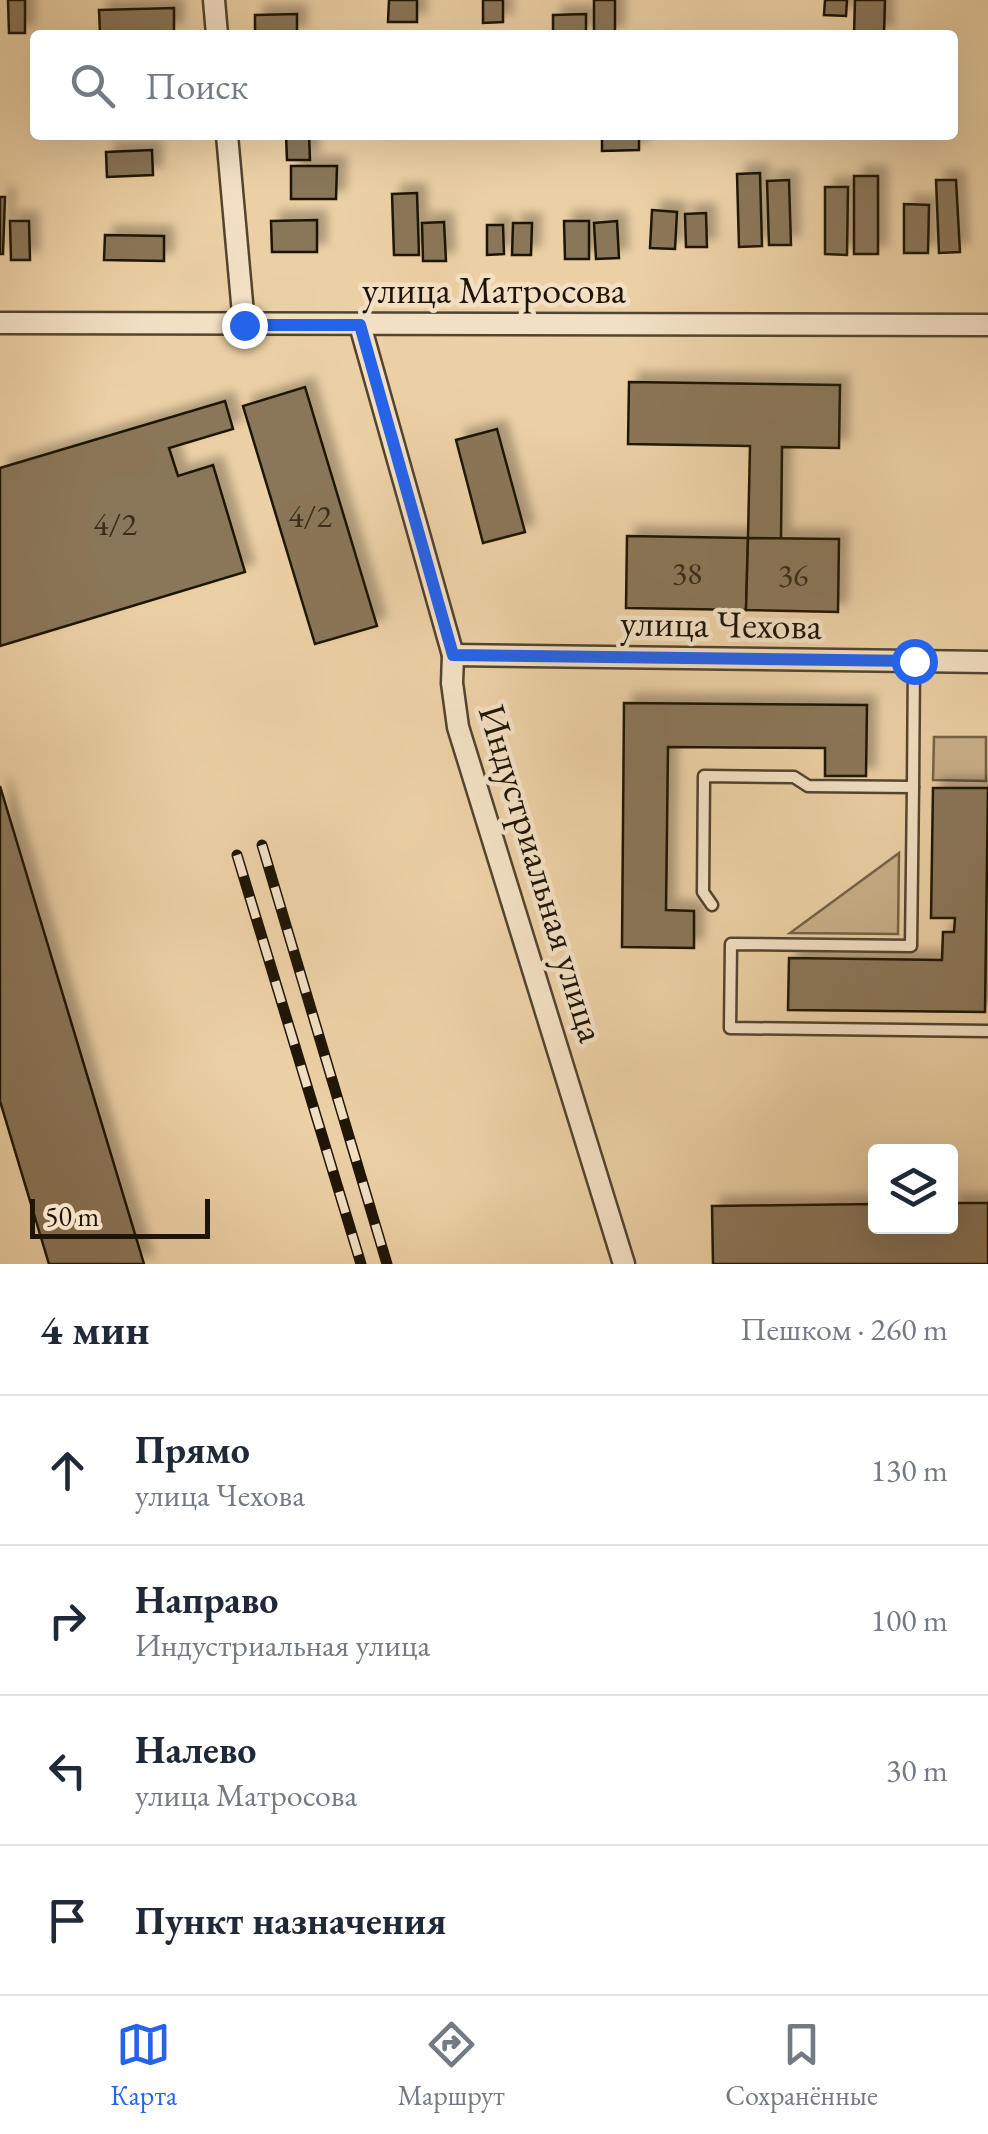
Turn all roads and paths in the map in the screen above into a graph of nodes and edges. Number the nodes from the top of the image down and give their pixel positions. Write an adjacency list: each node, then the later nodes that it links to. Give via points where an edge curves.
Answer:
1 (214, 0): 2 (street)
2 (217, 30)
3 (226, 140): 6 (street)
4 (0, 323): 6 (street, улица Матросова)
5 (988, 324): 7 (street, улица Матросова)
6 (244, 325): 7 (street, улица Матросова)
7 (360, 325): 8 (street, Индустриальная улица)
8 (453, 655): 9 (street, улица Чехова); 14 (street, Индустриальная улица, via 458,727)
9 (914, 661): 10 (street, улица Чехова); 11 (lane)
10 (988, 662)
11 (912, 787): 12 (lane, via 704,776 703,892); 13 (lane, via 911,946 731,944 730,1028)
12 (712, 905)
13 (988, 1031)
14 (624, 1264)

